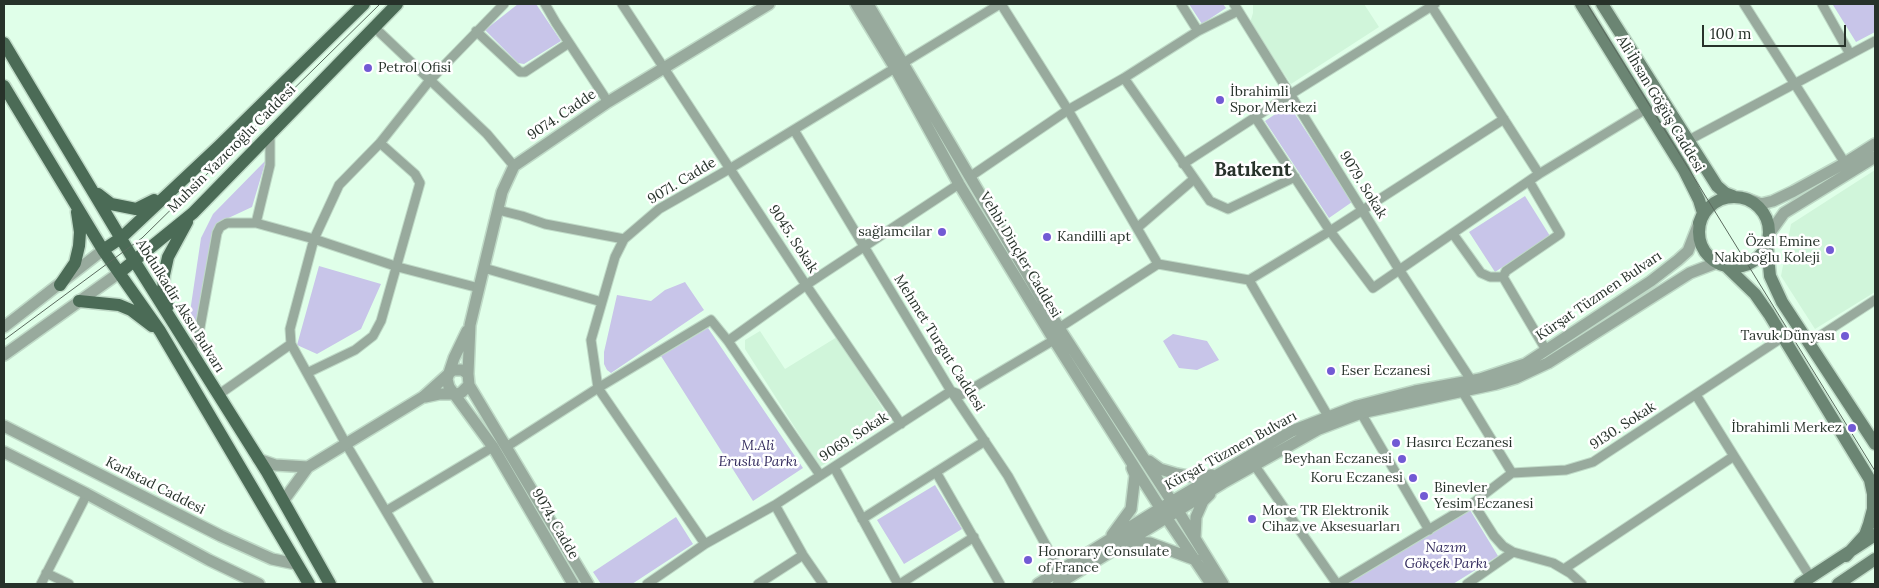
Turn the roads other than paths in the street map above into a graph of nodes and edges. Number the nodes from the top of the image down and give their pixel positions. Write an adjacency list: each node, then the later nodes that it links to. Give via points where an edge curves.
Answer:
1 (364, 4): 52 (main road, Muhsin Yazıcıoğlu Caddesi)
2 (396, 4): 17 (main road, Muhsin Yazıcıoğlu Caddesi)
3 (504, 4): 18 (street)
4 (545, 4): 22 (street)
5 (622, 4): 25 (street, 9045. Sokak)
6 (769, 4): 25 (street, 9074. Cadde)
7 (856, 4): 24 (street, Vehbi Dinçler Caddesi)
8 (868, 4): 24 (street)
9 (1000, 4): 24 (street, 9071. Cadde); 33 (street)
10 (1181, 4): 19 (street)
11 (1432, 4): 30 (street); 35 (street)
12 (1581, 4): 32 (main road, Ali İhsan Göğüş Caddesi)
13 (1602, 4): 38 (main road, Ali İhsan Göğüş Caddesi)
14 (1744, 4): 28 (street)
15 (1822, 4): 23 (street)
16 (1236, 7): 19 (street); 30 (street, 9079. Sokak)
17 (374, 26): 27 (street); 37 (main road, Muhsin Yazıcıoğlu Caddesi)
18 (476, 31): 22 (street, via 520,72 525,72); 27 (street)
19 (1198, 31): 26 (street)
20 (1875, 41): 23 (street)
21 (4, 43): 53 (main road, Abdulkadir Aksu Bulvarı)
22 (569, 43): 31 (street)
23 (1850, 54): 28 (street)
24 (899, 66): 36 (street, 9071. Cadde); 47 (street); 51 (street, Vehbi Dinçler Caddesi)
25 (665, 68): 31 (street, 9074. Cadde); 45 (street, 9045. Sokak)
26 (1124, 78): 33 (street); 43 (street)
27 (430, 80): 39 (street); 44 (street, via 487,134)
28 (1796, 84): 38 (street); 42 (street)
29 (4, 86): 55 (main road)
30 (1291, 94): 34 (street); 57 (street, 9079. Sokak)
31 (608, 102): 44 (street, 9074. Cadde)
32 (1646, 109): 46 (street); 60 (main road, Ali İhsan Göğüş Caddesi, via 1699,200 1703,213)
33 (1068, 110): 47 (street); 61 (street)
34 (1255, 117): 43 (street); 48 (street)
35 (1504, 119): 46 (street); 57 (street)
36 (794, 130): 45 (street, 9071. Cadde); 68 (street, Mehmet Turgut Caddesi)
37 (270, 134): 58 (main road, Muhsin Yazıcıoğlu Caddesi); 59 (street, via 270,165)
38 (1687, 140): 54 (main road, Ali İhsan Göğüş Caddesi, via 1717,186 1725,193)
39 (380, 144): 65 (street, via 339,185); 73 (street, via 420,182)
40 (1875, 144): 42 (street)
41 (1875, 157): 67 (street, via 1794,206 1784,214)
42 (1845, 163): 54 (street, via 1773,201 1761,204)
43 (1183, 164): 49 (street)
44 (514, 166): 56 (street)
45 (731, 168): 66 (street, 9071. Cadde, via 659,209); 80 (street, 9045. Sokak)
46 (1539, 174): 50 (street)
47 (971, 176): 88 (street)
48 (1295, 177): 49 (street, via 1228,209 1210,201); 62 (street)
49 (1194, 179): 61 (street)
50 (1529, 181): 63 (street); 77 (street, via 1560,234 1506,271)
51 (959, 184): 68 (street); 92 (street, Vehbi Dinçler Caddesi)
52 (177, 185): 53 (main road, via 136,209 110,204); 64 (main road, Muhsin Yazıcıoğlu Caddesi)
53 (92, 190): 64 (main road, Abdulkadir Aksu Bulvarı)
54 (1739, 197): 60 (main road, via 1722,198 1711,204); 67 (main road, via 1755,203 1763,212 1768,222)
55 (72, 198): 69 (main road); 79 (main road, via 79,218 79,246 75,263)
56 (498, 210): 66 (street, via 545,224); 74 (street)
57 (1362, 210): 62 (street); 75 (street, 9079. Sokak)
58 (193, 213): 70 (main road, Muhsin Yazıcıoğlu Caddesi); 87 (main road, via 168,257 164,274 163,294)
59 (256, 223): 65 (street); 96 (street, via 227,223 220,227 199,333)
60 (1699, 223): 72 (main road, via 1700,246 1707,256); 95 (street, Kürşat Tüzmen Bulvarı, via 1688,251 1678,260)
61 (1137, 228): 71 (street)
62 (1330, 231): 75 (street, via 1373,288); 78 (street)
63 (1453, 234): 75 (street); 77 (street, via 1481,273)
64 (121, 238): 69 (main road, Muhsin Yazıcıoğlu Caddesi); 70 (main road, Abdulkadir Aksu Bulvarı)
65 (314, 239): 73 (street); 94 (street, via 290,329)
66 (624, 239): 84 (street, 9071. Cadde, via 614,256)
67 (1768, 240): 72 (main road, via 1760,256 1752,262 1739,267); 93 (main road, via 1770,276 1782,302)
68 (864, 246): 80 (street); 103 (street, Mehmet Turgut Caddesi)
69 (103, 250): 76 (main road); 79 (street, Muhsin Yazıcıoğlu Caddesi)
70 (134, 262): 76 (main road, Muhsin Yazıcıoğlu Caddesi); 87 (main road, Abdulkadir Aksu Bulvarı)
71 (1158, 264): 78 (street); 88 (street)
72 (1722, 265): 90 (main road, via 1755,294); 104 (street, Kürşat Tüzmen Bulvarı, via 1690,273 1548,364 1509,380)
73 (398, 267): 81 (street); 98 (street, via 373,336 355,350)
74 (484, 268): 81 (street); 84 (street)
75 (1400, 271): 101 (street, 9079. Sokak)
76 (119, 273): 83 (street, Muhsin Yazıcıoğlu Caddesi); 89 (main road)
77 (1503, 277): 95 (street)
78 (1249, 280): 110 (street)
79 (60, 285): 86 (street, Muhsin Yazıcıoğlu Caddesi)
80 (806, 285): 91 (street); 111 (street, 9045. Sokak)
81 (479, 288): 85 (street)
82 (1875, 300): 93 (street)
83 (79, 301): 89 (main road, via 119,305); 97 (street, Muhsin Yazıcıoğlu Caddesi)
84 (602, 302): 102 (street, 9071. Cadde, via 591,340)
85 (470, 324): 99 (street); 100 (street)
86 (4, 327)
87 (175, 327): 96 (main road, Abdulkadir Aksu Bulvarı)
88 (1059, 328): 120 (street)
89 (160, 331): 151 (main road)
90 (1783, 336): 107 (street, 9130. Sokak); 128 (main road)
91 (728, 340): 102 (street, via 711,320); 129 (street)
92 (1054, 340): 103 (street, 9069. Sokak, via 961,395); 118 (street, Vehbi Dinçler Caddesi)
93 (1809, 343): 114 (main road)
94 (291, 344): 98 (street); 106 (street)
95 (1546, 350): 101 (street, Kürşat Tüzmen Bulvarı, via 1525,364)
96 (191, 352): 106 (main road, Abdulkadir Aksu Bulvarı)
97 (4, 355)
98 (306, 373): 115 (street)
99 (449, 374): 100 (street, via 462,370); 105 (street, via 447,379); 108 (street)
100 (468, 380): 105 (street, via 462,392); 117 (street, 9074. Cadde)
101 (1471, 380): 110 (street, Kürşat Tüzmen Bulvarı, via 1415,391)
102 (598, 388): 117 (street); 144 (street, 9071. Cadde)
103 (951, 391): 111 (street, 9069. Sokak); 113 (street, Mehmet Turgut Caddesi)
104 (1462, 391): 109 (street, Kürşat Tüzmen Bulvarı); 127 (street)
105 (452, 394): 108 (street); 116 (street, 9074. Cadde)
106 (218, 395): 122 (main road, Abdulkadir Aksu Bulvarı)
107 (1696, 395): 121 (street); 127 (street, 9130. Sokak, via 1593,462 1566,470)
108 (424, 397): 115 (street)
109 (1361, 413): 123 (street, Kürşat Tüzmen Bulvarı, via 1319,429); 140 (street)
110 (1328, 416): 130 (street, Kürşat Tüzmen Bulvarı, via 1292,431)
111 (900, 424): 125 (street, 9069. Sokak)
112 (4, 426): 151 (street, Karlstad Caddesi, via 221,536 272,559)
113 (985, 441): 126 (street); 154 (street, Mehmet Turgut Caddesi)
114 (1875, 443)
115 (346, 444): 124 (street); 137 (street)
116 (493, 446): 137 (street); 166 (street, 9074. Cadde)
117 (506, 447): 167 (street, 9074. Cadde)
118 (1126, 453): 138 (street, Vehbi Dinçler Caddesi); 145 (street, via 1135,475 1131,509)
119 (4, 454): 132 (street)
120 (1142, 456): 130 (street, via 1160,469 1177,474); 136 (street)
121 (1734, 456): 153 (street); 159 (street)
122 (258, 458): 124 (street, via 275,465); 133 (main road, Abdulkadir Aksu Bulvarı)
123 (1255, 466): 130 (street, Kürşat Tüzmen Bulvarı); 178 (street)
124 (308, 467): 133 (street)
125 (834, 467): 129 (street, 9069. Sokak); 139 (street)
126 (936, 472): 139 (street); 142 (street)
127 (1512, 473): 134 (street)
128 (1868, 475): 131 (main road); 148 (main road, via 1873,494 1869,524 1865,534)
129 (820, 476): 135 (street, 9069. Sokak)
130 (1222, 478): 136 (street, Kürşat Tüzmen Bulvarı); 143 (street, via 1203,501 1196,517)
131 (1875, 488)
132 (87, 494): 156 (street); 158 (street, via 209,560)
133 (284, 500): 164 (main road, Abdulkadir Aksu Bulvarı)
134 (1472, 503): 140 (street); 146 (street, via 1494,536)
135 (775, 505): 144 (street, 9069. Sokak); 147 (street)
136 (1174, 506): 138 (street, Kürşat Tüzmen Bulvarı); 143 (street)
137 (386, 511): 165 (street)
138 (1164, 512): 145 (street, Kürşat Tüzmen Bulvarı); 150 (street, Vehbi Dinçler Caddesi)
139 (862, 519): 172 (street)
140 (1429, 530): 178 (street)
141 (1875, 535): 148 (main road)
142 (974, 537): 172 (street); 173 (street)
143 (1195, 538): 177 (street)
144 (704, 544): 157 (street, 9069. Sokak)
145 (1111, 545): 150 (street, via 1150,543); 154 (street, Kürşat Tüzmen Bulvarı); 175 (street, Kürşat Tüzmen Bulvarı)
146 (1513, 552): 153 (street); 179 (street)
147 (803, 555): 170 (street); 171 (street)
148 (1846, 556): 159 (main road)
149 (1875, 559): 155 (main road)
150 (1196, 560): 176 (street, Vehbi Dinçler Caddesi)
151 (296, 564): 163 (main road)
152 (1875, 567): 155 (main road)
153 (1564, 569): 180 (street)
154 (1060, 571): 174 (street, Kürşat Tüzmen Bulvarı)
155 (1856, 572): 181 (main road)
156 (46, 573): 160 (street); 161 (street)
157 (659, 576): 168 (street, 9069. Sokak); 169 (street)
158 (238, 580): 162 (street)
159 (1805, 581)
160 (41, 584)
161 (68, 584)
162 (259, 584)
163 (309, 584)
164 (330, 584)
165 (429, 584)
166 (572, 584)
167 (588, 584)
168 (647, 584)
169 (664, 584)
170 (758, 584)
171 (823, 584)
172 (899, 584)
173 (1000, 584)
174 (1038, 584)
175 (1058, 584)
176 (1211, 584)
177 (1223, 584)
178 (1337, 584)
179 (1468, 584)
180 (1582, 584)
181 (1838, 584)

